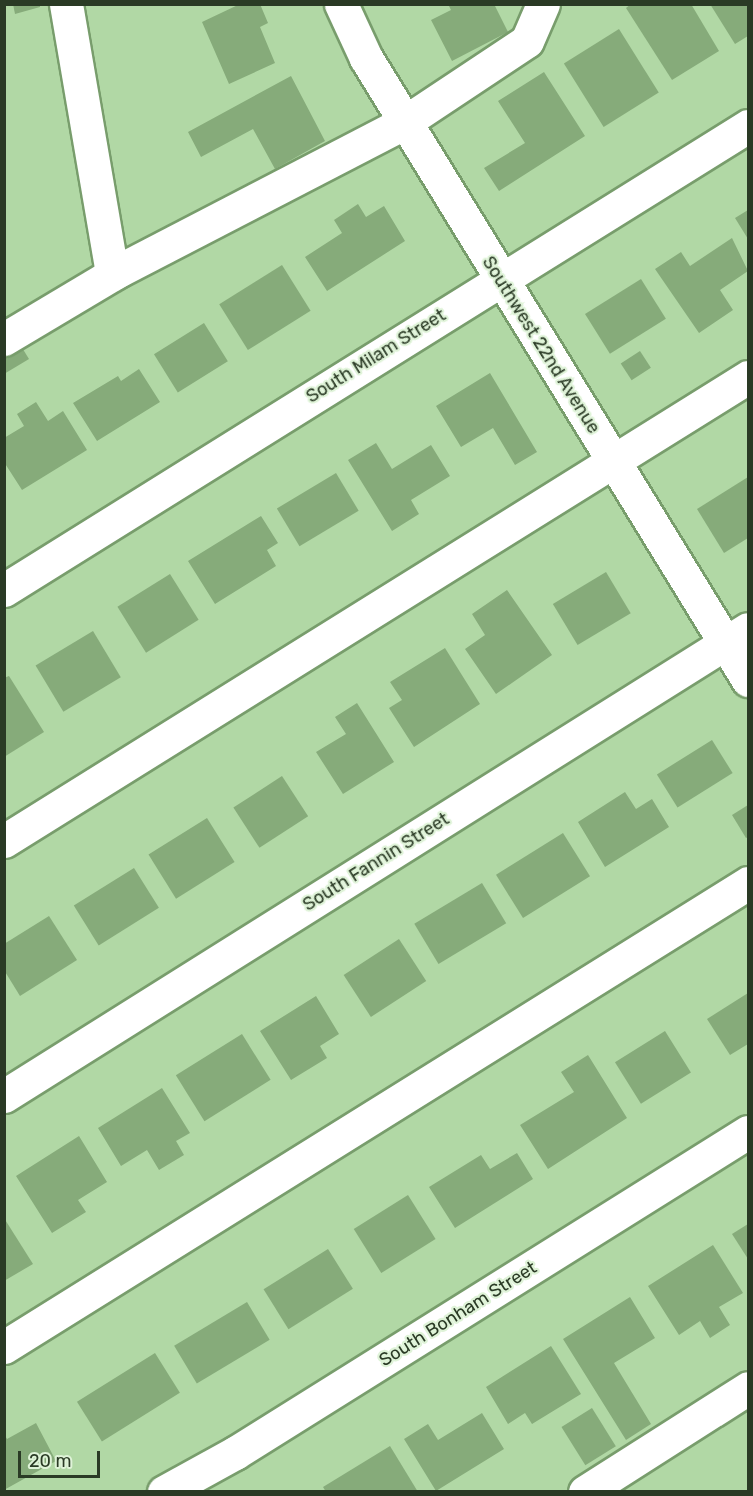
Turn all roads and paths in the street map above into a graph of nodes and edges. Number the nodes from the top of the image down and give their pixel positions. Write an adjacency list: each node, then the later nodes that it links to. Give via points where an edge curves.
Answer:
1 (66, 4): 6 (street)
2 (341, 4): 4 (street, Southwest 22nd Avenue)
3 (543, 4): 4 (street, via 527,41)
4 (405, 122): 6 (street); 7 (street, Southwest 22nd Avenue)
5 (748, 126): 7 (street, South Milam Street)
6 (112, 274): 8 (street)
7 (500, 279): 10 (street, Southwest 22nd Avenue); 11 (street, South Milam Street)
8 (4, 339)
9 (748, 377): 10 (street)
10 (611, 459): 12 (street, Southwest 22nd Avenue); 14 (street)
11 (4, 590)
12 (737, 636): 13 (street, Southwest 22nd Avenue); 16 (street, South Fannin Street)
13 (748, 680)
14 (4, 841)
15 (748, 884): 18 (street)
16 (4, 1096)
17 (748, 1132): 20 (street, South Bonham Street, via 236,1453)
18 (4, 1347)
19 (748, 1388): 21 (street)
20 (164, 1491)
21 (585, 1491)

